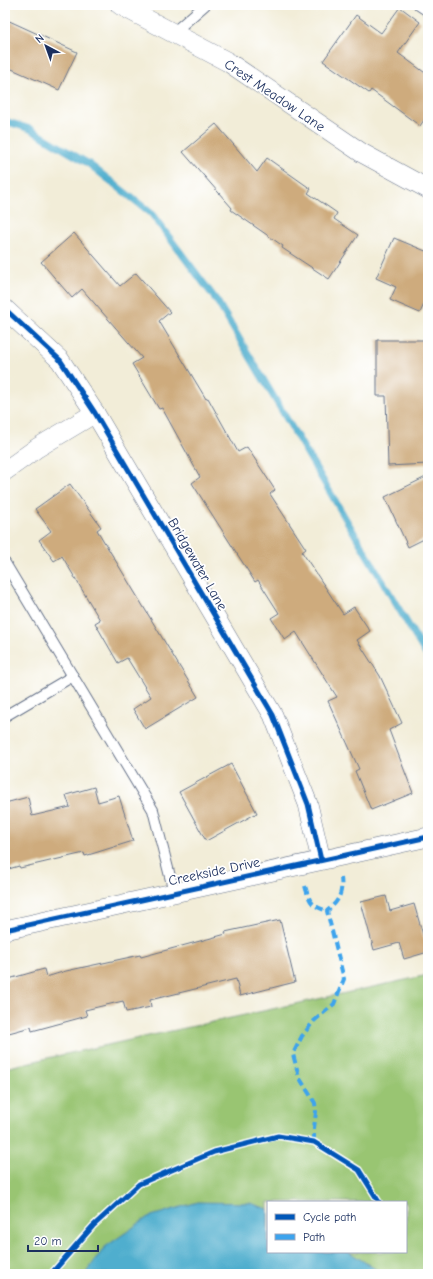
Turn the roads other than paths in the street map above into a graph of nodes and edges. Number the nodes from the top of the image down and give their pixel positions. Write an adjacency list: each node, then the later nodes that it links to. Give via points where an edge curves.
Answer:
1 (120, 5): 5 (street, Crest Meadow Lane)
2 (205, 5): 5 (lane)
3 (419, 5): 4 (lane)
4 (428, 12)
5 (173, 33): 6 (street, Crest Meadow Lane, via 228,62 362,153)
6 (428, 189)
7 (5, 309): 8 (street, Bridgewater Lane, via 60,360)
8 (95, 412): 9 (street); 14 (street, Bridgewater Lane, via 273,715 308,804)
9 (5, 470)
10 (5, 563): 11 (lane)
11 (73, 676): 12 (lane); 15 (lane, via 153,810)
12 (5, 716)
13 (428, 837): 14 (street, Creekside Drive)
14 (322, 860): 15 (street, Creekside Drive)
15 (174, 892): 16 (street, Creekside Drive)
16 (5, 930)

